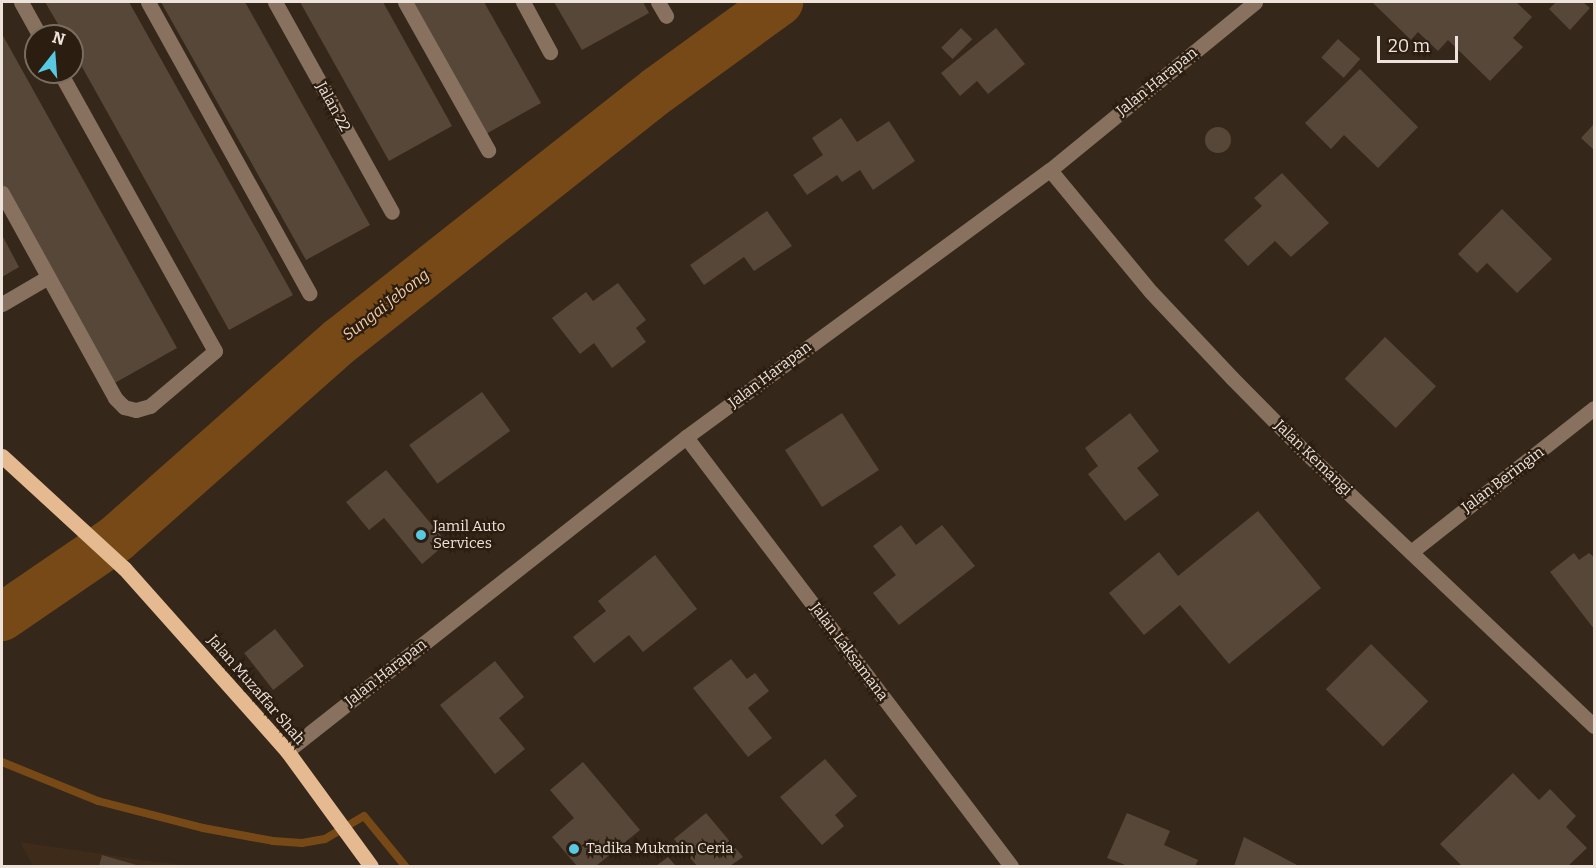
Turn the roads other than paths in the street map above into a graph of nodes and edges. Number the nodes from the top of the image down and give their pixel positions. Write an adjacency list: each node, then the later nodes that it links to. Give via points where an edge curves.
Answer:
1 (21, 2): 9 (street)
2 (148, 2): 17 (street)
3 (275, 2): 15 (street, Jalan 22)
4 (405, 2): 12 (street)
5 (523, 2): 10 (street)
6 (658, 2): 8 (street)
7 (1255, 2): 13 (street, Jalan Harapan)
8 (666, 16)
9 (33, 24)
10 (550, 52)
11 (67, 84): 16 (street, via 215,351 150,406 136,410 124,407 115,398)
12 (488, 150)
13 (1050, 170): 20 (street, Jalan Harapan); 22 (street, Jalan Kemangi, via 1151,292 1301,448)
14 (2, 193): 16 (street)
15 (392, 212)
16 (48, 277): 18 (street)
17 (309, 293)
18 (2, 304)
19 (1594, 408): 22 (street, Jalan Beringin)
20 (686, 437): 24 (street, Jalan Harapan); 26 (street, Jalan Laksamana)
21 (2, 456): 24 (main road, Jalan Muzaffar Shah, via 124,568)
22 (1411, 552): 23 (street, Jalan Kemangi)
23 (1594, 726)
24 (287, 751): 25 (main road, Jalan Muzaffar Shah)
25 (371, 867)
26 (1011, 867)

